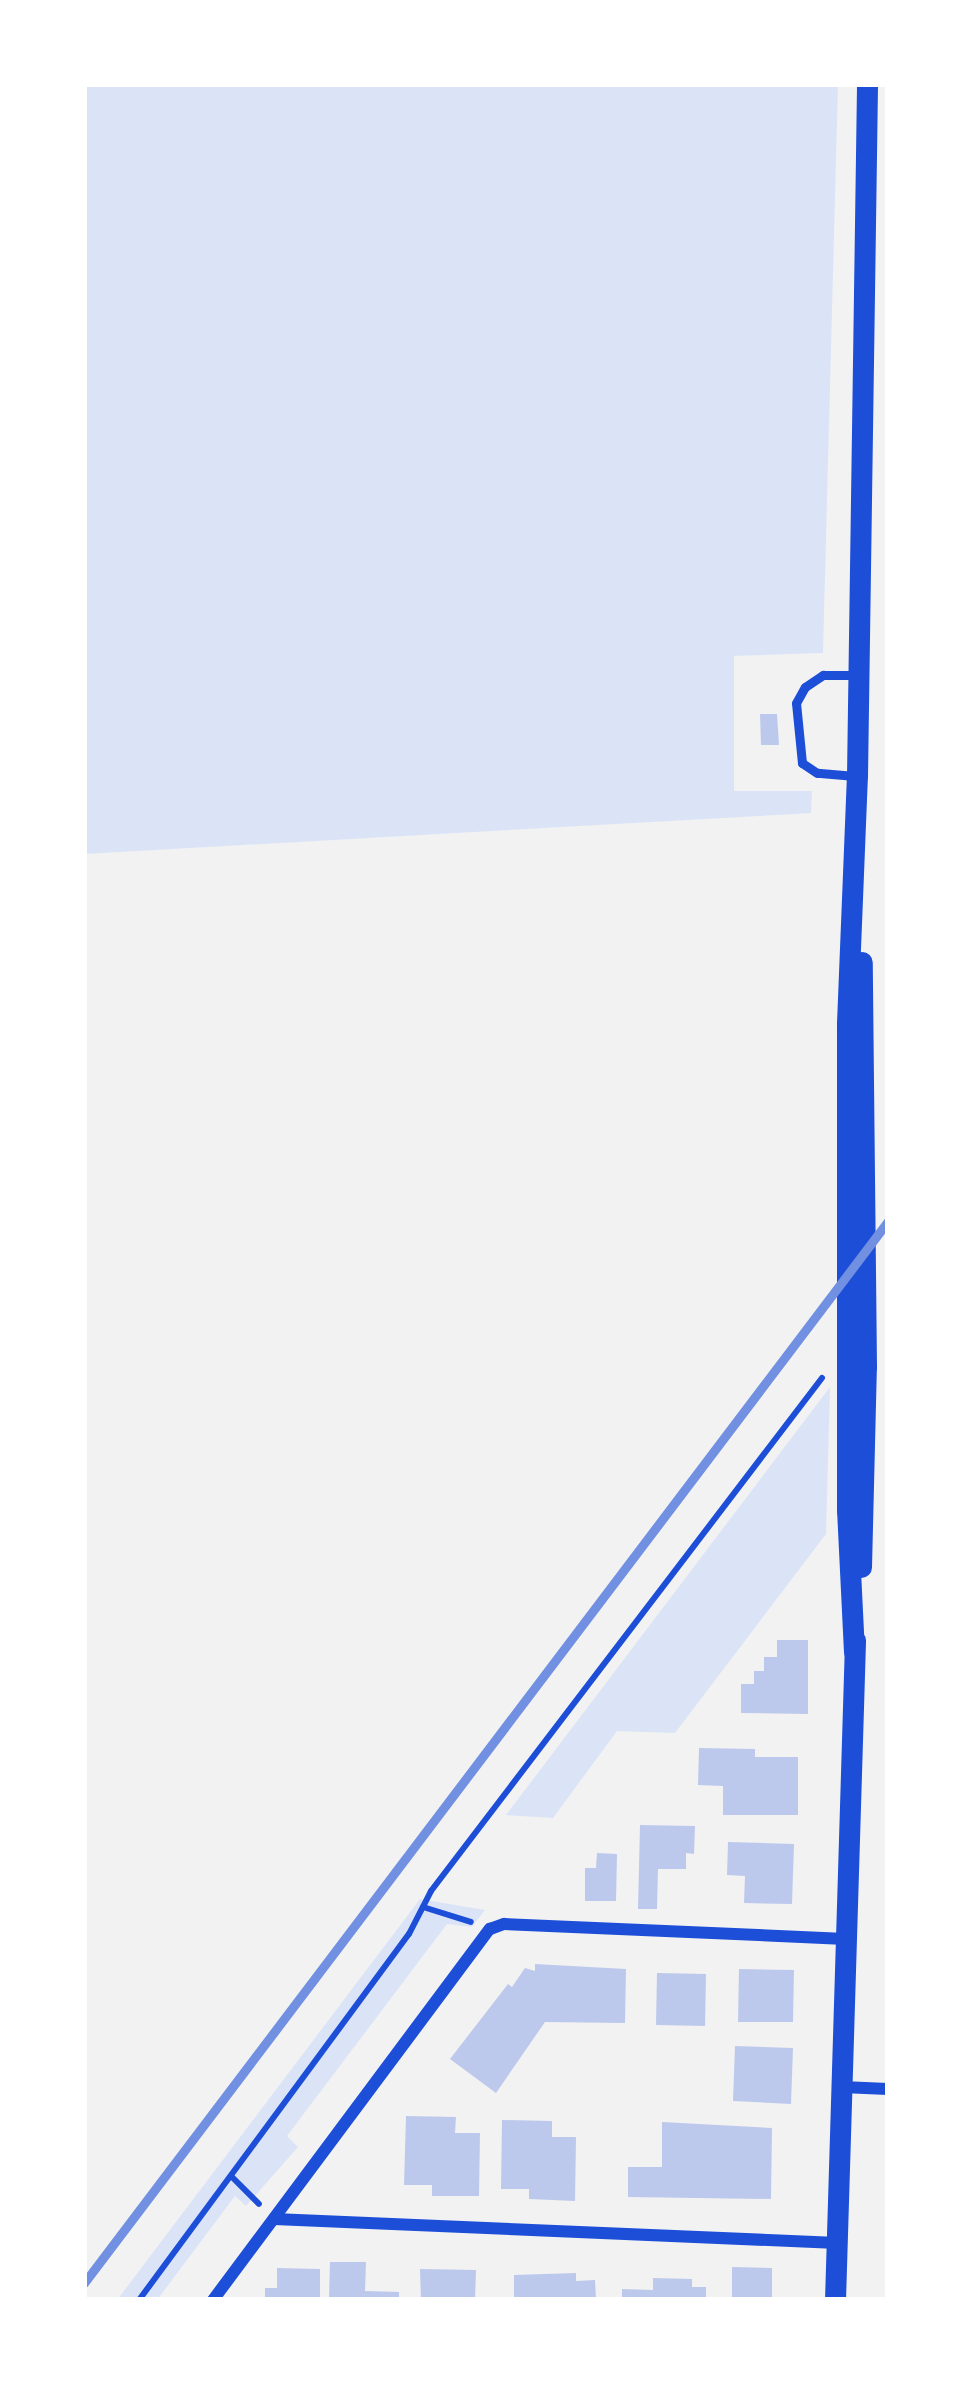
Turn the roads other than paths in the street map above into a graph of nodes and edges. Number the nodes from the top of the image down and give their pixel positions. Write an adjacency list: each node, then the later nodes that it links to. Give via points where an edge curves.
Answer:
1 (867, 84): 2 (street)
2 (858, 675): 3 (street); 3 (lane, via 824,675 796,703 802,763 817,773)
3 (857, 776): 4 (street, via 847,1023)
4 (859, 1368): 5 (street, via 866,1512)
5 (846, 1939): 6 (street); 8 (street, via 490,1929)
6 (842, 2087): 7 (street); 9 (street)
7 (888, 2089)
8 (274, 2219): 9 (street); 10 (street)
9 (837, 2243): 11 (street)
10 (212, 2300)
11 (835, 2300)

